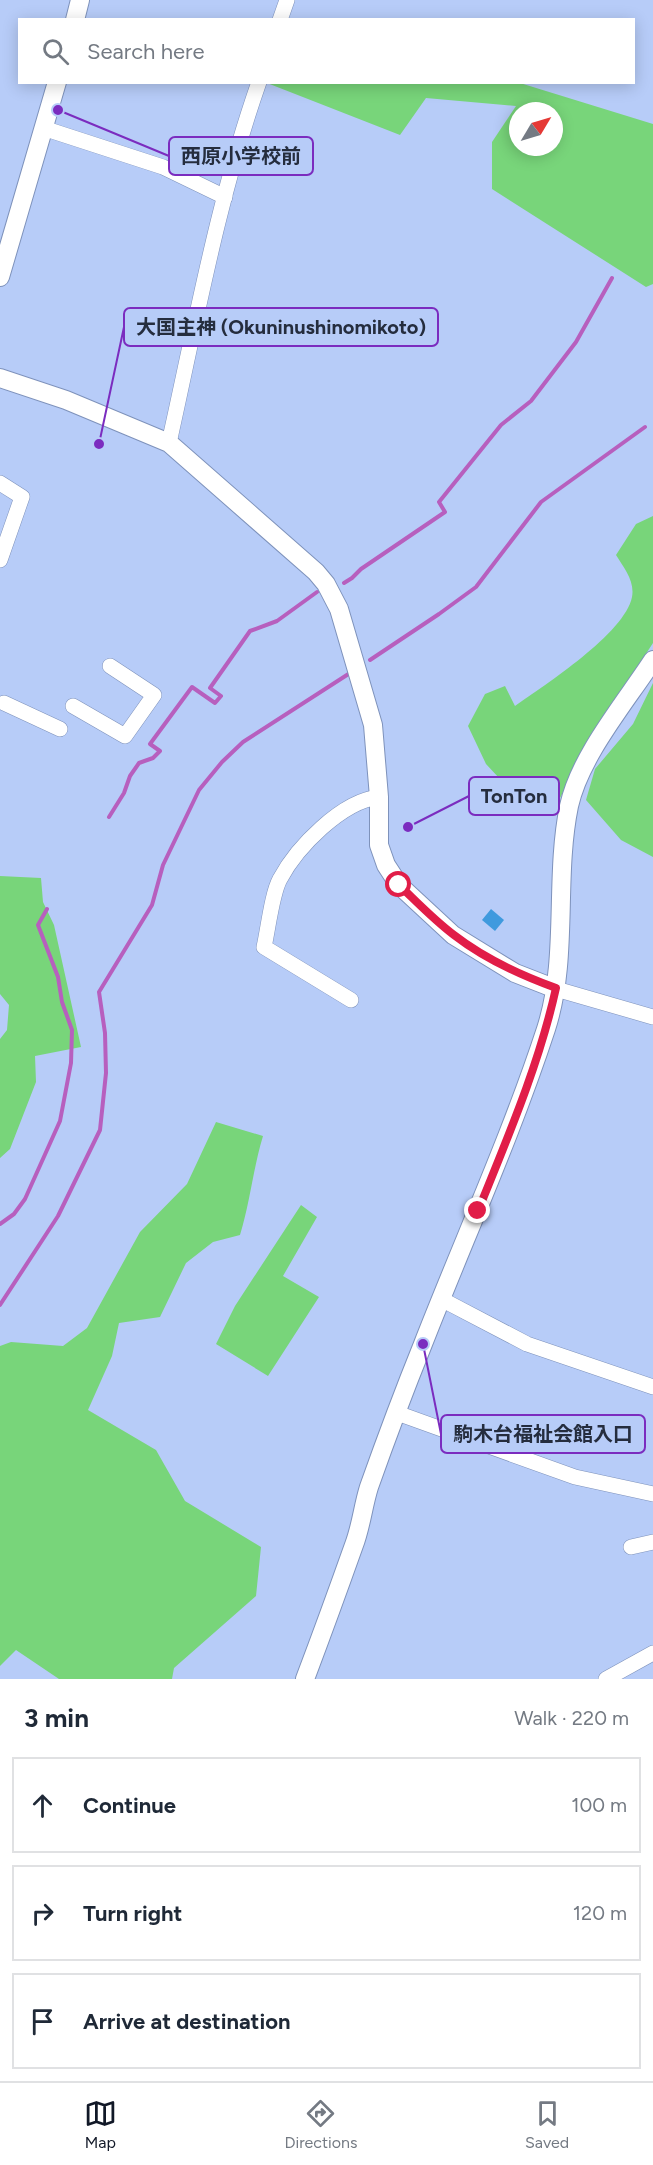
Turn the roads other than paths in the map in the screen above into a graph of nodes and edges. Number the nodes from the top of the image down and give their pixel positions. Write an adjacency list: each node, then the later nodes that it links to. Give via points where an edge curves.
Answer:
1 (80, 0): 3 (street)
2 (287, 0): 4 (street)
3 (76, 18)
4 (281, 18)
5 (56, 84): 7 (street)
6 (258, 84): 8 (street)
7 (43, 128): 8 (street, via 163,167); 9 (street)
8 (225, 197): 11 (street)
9 (0, 277)
10 (0, 378): 11 (street, via 66,400)
11 (169, 443): 19 (street, via 303,559 326,584 339,609 373,725)
12 (0, 483): 13 (street, via 22,497)
13 (1, 555)
14 (653, 660): 20 (street, via 578,778 563,856)
15 (110, 666): 17 (street, via 154,695 125,736)
16 (4, 703): 18 (street)
17 (73, 705)
18 (60, 729)
19 (379, 797): 20 (street, via 379,845 399,885 453,935 480,953 514,973); 21 (street, via 366,799 324,826 297,854 279,880 264,947)
20 (556, 988): 22 (street); 23 (street, via 510,1132)
21 (351, 1000)
22 (653, 1017)
23 (441, 1299): 24 (street, via 527,1344); 25 (street)
24 (653, 1387)
25 (397, 1413): 26 (street, via 575,1477); 30 (street)
26 (653, 1494)
27 (653, 1542): 28 (street)
28 (631, 1547)
29 (653, 1653): 31 (street)
30 (305, 1679)
31 (606, 1679)

